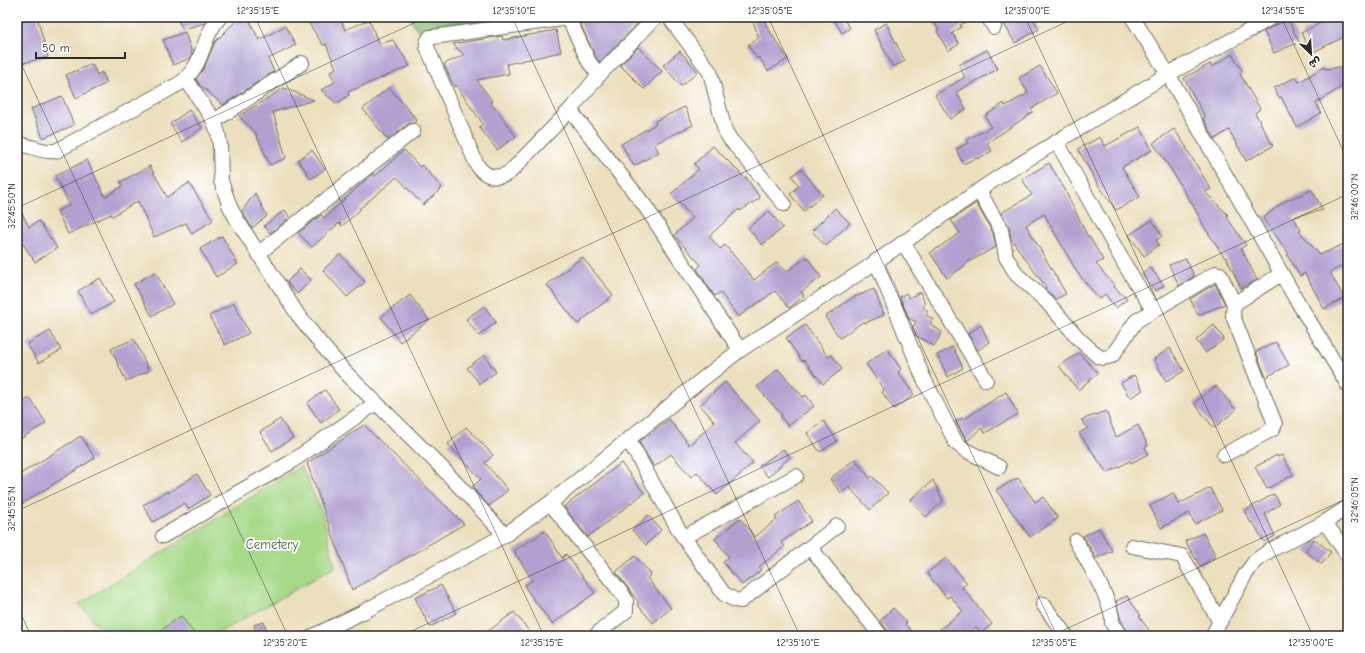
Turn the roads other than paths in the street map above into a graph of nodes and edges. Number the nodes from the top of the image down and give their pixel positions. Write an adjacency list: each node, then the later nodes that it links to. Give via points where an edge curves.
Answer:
1 (220, 17): 10 (street, via 211,29 200,57)
2 (656, 17): 9 (street)
3 (669, 17): 17 (street, via 710,72 725,131)
4 (1132, 17): 8 (street)
5 (1272, 17): 8 (street)
6 (568, 18): 9 (street, via 589,62); 11 (street, via 433,37 428,39 427,44 476,163 479,169 490,176 503,176 509,173)
7 (302, 63): 12 (street)
8 (1168, 74): 14 (street); 21 (street)
9 (599, 75): 11 (street)
10 (186, 79): 12 (street); 15 (street, via 62,149 49,152)
11 (570, 110): 24 (street, via 645,206)
12 (214, 121): 19 (street, via 218,134 221,181 225,193 237,220)
13 (413, 131): 19 (street)
14 (1057, 142): 16 (street); 23 (street)
15 (17, 144)
16 (979, 191): 18 (street); 23 (street, via 1001,230 1006,257 1017,275 1046,301 1080,340 1099,357 1112,356 1133,324)
17 (784, 204)
18 (903, 242): 20 (street); 25 (street)
19 (259, 253): 27 (street, via 298,315 321,344)
20 (876, 261): 24 (street); 30 (street, via 923,377 956,443)
21 (1282, 274): 22 (street); 26 (street)
22 (1234, 304): 23 (street, via 1218,272); 29 (street, via 1233,316 1274,424 1273,429)
23 (1153, 310)
24 (740, 350): 28 (street)
25 (986, 380)
26 (1348, 385)
27 (376, 403): 36 (street); 37 (street, via 291,462)
28 (628, 438): 32 (street); 38 (street)
29 (1224, 455)
30 (1000, 467)
31 (796, 476): 38 (street)
32 (550, 503): 36 (street); 46 (street, via 626,601 626,611)
33 (1348, 507): 34 (street)
34 (1325, 522): 42 (street); 44 (street, via 1255,561)
35 (837, 526): 41 (street)
36 (505, 535): 45 (street, via 363,612)
37 (163, 536)
38 (684, 537): 41 (street, via 724,594 735,600 740,600)
39 (1076, 541): 49 (street, via 1104,593 1113,617 1112,623)
40 (1132, 546): 44 (street, via 1182,556)
41 (810, 547): 47 (street)
42 (1348, 556)
43 (1043, 604): 48 (street)
44 (1220, 622): 50 (street)
45 (313, 636)
46 (597, 636)
47 (880, 636)
48 (1066, 636)
49 (1120, 636)
50 (1212, 636)

